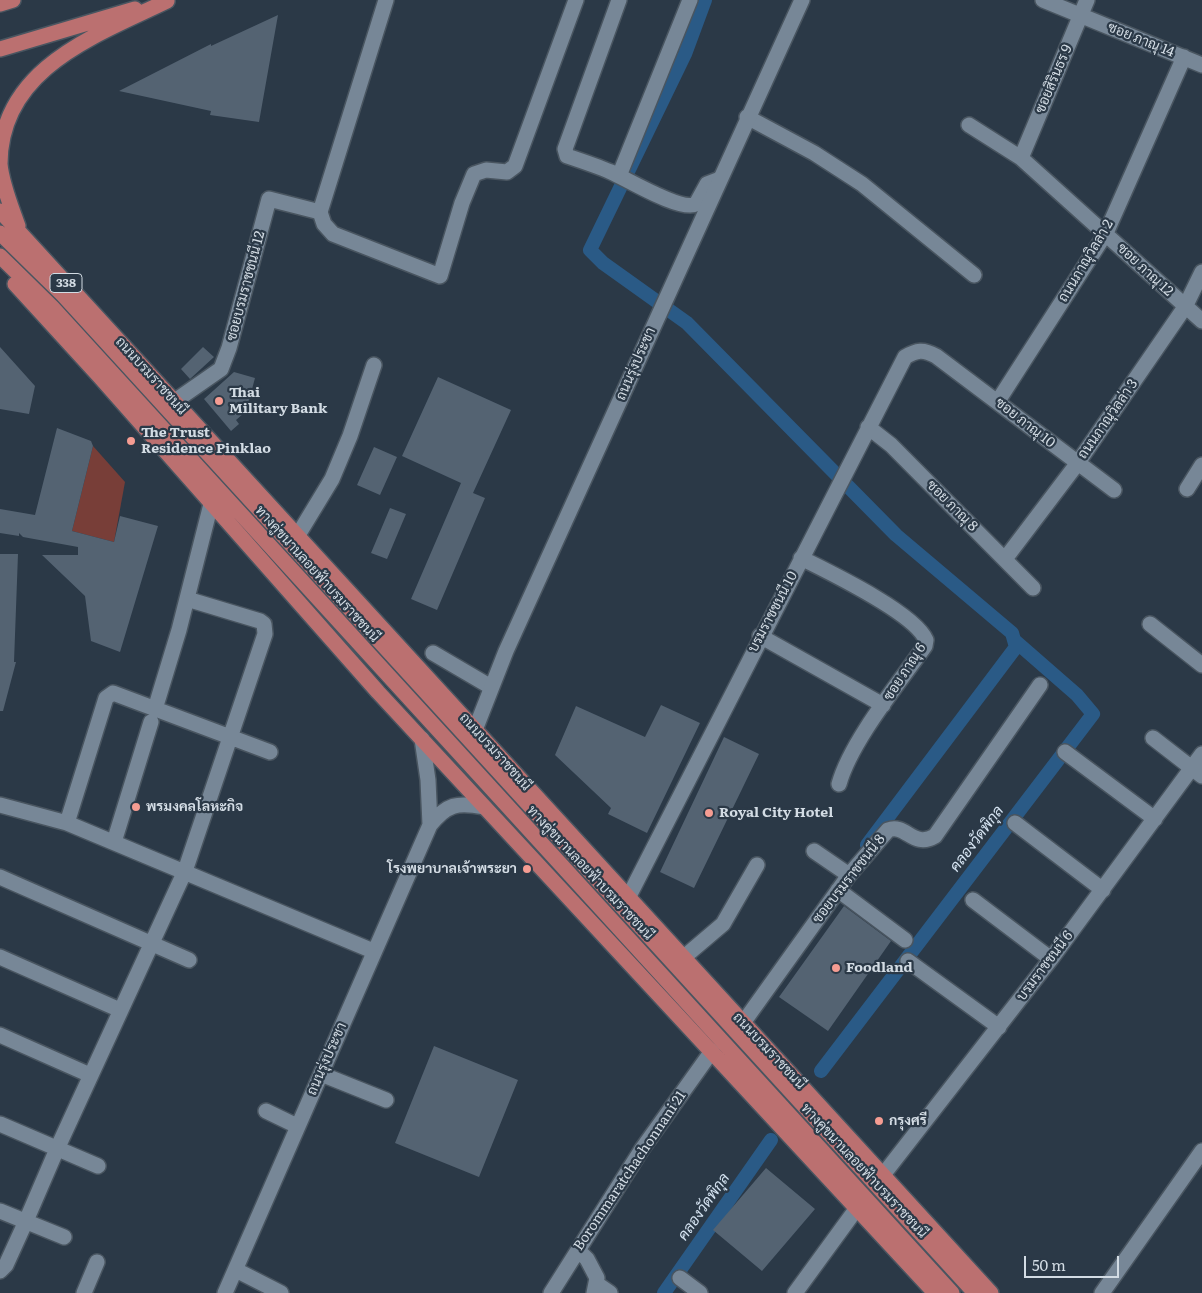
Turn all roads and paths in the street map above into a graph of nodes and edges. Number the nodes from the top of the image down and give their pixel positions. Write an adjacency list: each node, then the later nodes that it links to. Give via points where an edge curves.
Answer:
1 (13, 0): 10 (main road)
2 (386, 0): 21 (street)
3 (576, 0): 21 (street, via 515,166 507,172 486,170 474,174 440,276 333,234 324,224)
4 (619, 0): 18 (street, via 564,149 567,156)
5 (690, 0): 18 (street)
6 (802, 0): 15 (street, ถนนรุ่งประชา)
7 (1043, 0): 11 (street, ซอย ภาณุ 14)
8 (1087, 0): 11 (street, ซอยสิรินธร 9)
9 (169, 1): 12 (main road); 22 (main road, via 60,54 16,96 3,123 0,163)
10 (0, 4)
11 (1080, 16): 13 (street, ซอย ภาณุ 14); 17 (street, ซอยสิรินธร 9)
12 (0, 48)
13 (1184, 57): 14 (street, ซอย ภาณุ 14); 24 (street, ถนนภาณุวิลล่า 2)
14 (1202, 65)
15 (747, 118): 19 (street, ถนนรุ่งประชา); 28 (street, via 814,153 862,184)
16 (969, 126): 17 (street, ซอย ภาณุ 12)
17 (1021, 158): 24 (street, ซอย ภาณุ 12)
18 (619, 176): 19 (street, via 668,199 693,206 707,184)
19 (720, 179): 51 (street, ถนนรุ่งประชา)
20 (0, 211): 22 (main road, ถนนบรมราชชนนี / 338)
21 (320, 212): 33 (street, ซอยบรมราชชนนี 12, via 268,199 221,369)
22 (20, 232): 33 (main road, ถนนบรมราชชนนี / 338)
23 (0, 233): 121 (main road, ทางคู่ขนานลอยฟ้าบรมราชชนนี, via 63,296)
24 (1106, 233): 29 (street, ซอย ภาณุ 12); 34 (street, ถนนภาณุวิลล่า 2)
25 (0, 256): 120 (main road, ทางคู่ขนานลอยฟ้าบรมราชชนนี, via 52,307)
26 (0, 268): 40 (main road, 338)
27 (1202, 272): 29 (street, ถนนภาณุวิลล่า 3)
28 (974, 276)
29 (1185, 308): 30 (street, ซอย ภาณุ 12); 36 (street, ถนนภาณุวิลล่า 3)
30 (1202, 321)
31 (936, 356): 34 (street, ซอย ภาณุ 10); 35 (street, บรมราชชนนี 10, via 926,350 916,350 905,357)
32 (374, 365): 41 (street, via 332,479)
33 (175, 401): 41 (main road, ถนนบรมราชชนนี)
34 (998, 401): 36 (street, ซอย ภาณุ 10)
35 (868, 427): 42 (street, บรมราชชนนี 10); 43 (street, ซอย ภาณุ 8, via 892,445)
36 (1077, 464): 39 (street, ซอย ภาณุ 10); 43 (street, ถนนภาณุวิลล่า 3)
37 (1202, 465): 38 (street)
38 (1187, 489)
39 (1114, 490)
40 (211, 504): 45 (street); 57 (main road)
41 (298, 535): 54 (main road, ถนนบรมราชชนนี)
42 (801, 558): 47 (street, บรมราชชนนี 10); 52 (street, ซอย ภาณุ 6, via 876,596 926,637 925,646)
43 (1005, 559): 44 (street, ซอย ภาณุ 8)
44 (1033, 588)
45 (187, 599): 53 (street); 55 (street, via 260,621 265,628)
46 (1150, 624): 49 (street)
47 (760, 636): 52 (street); 77 (street, บรมราชชนนี 10)
48 (433, 652): 51 (street)
49 (1202, 665)
50 (1040, 685): 73 (street, ซอยบรมราชชนนี 8, via 935,836 919,840 894,828 888,830)
51 (491, 687): 54 (street, ถนนรุ่งประชา)
52 (883, 705): 62 (street, ซอย ภาณุ 6, via 848,760)
53 (153, 715): 55 (street); 67 (street, via 118,693 106,698); 69 (street)
54 (475, 730): 77 (main road, ถนนบรมราชชนนี)
55 (231, 737): 58 (street); 72 (street)
56 (1153, 738): 61 (street)
57 (422, 739): 64 (main road); 68 (street, ถนนรุ่งประชา)
58 (270, 752)
59 (1065, 752): 65 (street)
60 (1202, 754): 61 (street, บรมราชชนนี 6)
61 (1197, 772): 65 (street, บรมราชชนนี 6)
62 (839, 784)
63 (0, 805): 67 (street)
64 (484, 807): 68 (street, ถนนรุ่งประชา, via 469,804 448,807); 91 (main road)
65 (1155, 819): 76 (street, บรมราชชนนี 6)
66 (1015, 822): 76 (street)
67 (67, 823): 69 (street)
68 (430, 825): 81 (street, ถนนรุ่งประชา)
69 (114, 842): 72 (street)
70 (814, 850): 73 (street)
71 (758, 865): 83 (street, via 723,924)
72 (185, 871): 80 (street); 81 (street)
73 (849, 875): 75 (street, ซอยบรมราชชนนี 8)
74 (0, 877): 80 (street)
75 (838, 890): 79 (street); 88 (street, ซอยบรมราชชนนี 8)
76 (1102, 890): 84 (street, บรมราชชนนี 6)
77 (628, 898): 83 (main road, ถนนบรมราชชนนี)
78 (973, 900): 84 (street)
79 (905, 940)
80 (150, 943): 85 (street); 87 (street)
81 (373, 951): 92 (street, ถนนรุ่งประชา)
82 (0, 957): 87 (street)
83 (683, 958): 88 (main road, ถนนบรมราชชนนี)
84 (1051, 959): 89 (street, บรมราชชนนี 6)
85 (189, 960)
86 (908, 960): 89 (street)
87 (120, 1010): 93 (street)
88 (743, 1023): 101 (main road, ถนนบรมราชชนนี)
89 (998, 1027): 101 (street, บรมราชชนนี 6)
90 (0, 1035): 93 (street)
91 (712, 1051): 102 (main road); 106 (street, Borommaratchachonnani 21, via 642,1149)
92 (321, 1074): 94 (street); 97 (street, ถนนรุ่งประชา)
93 (90, 1075): 98 (street)
94 (386, 1100)
95 (266, 1111): 97 (street)
96 (0, 1124): 98 (street)
97 (297, 1126): 108 (street, ถนนรุ่งประชา)
98 (57, 1149): 100 (street); 104 (street)
99 (1202, 1151): 123 (street)
100 (98, 1166)
101 (883, 1175): 122 (main road, ถนนบรมราชชนนี)
102 (857, 1208): 118 (street); 119 (main road)
103 (0, 1211): 104 (street)
104 (26, 1221): 105 (street); 109 (street, via 6,1265)
105 (64, 1237)
106 (578, 1250): 111 (street, via 594,1268); 115 (street, Borommaratchachonnani 21)
107 (97, 1262): 112 (street)
108 (236, 1270): 113 (street, ถนนรุ่งประชา); 114 (street)
109 (0, 1271)
110 (680, 1278): 117 (street)
111 (596, 1289): 116 (street)
112 (84, 1293)
113 (225, 1293)
114 (282, 1293)
115 (550, 1293)
116 (610, 1293)
117 (700, 1293)
118 (795, 1293)
119 (935, 1293)
120 (952, 1293)
121 (975, 1293)
122 (991, 1293)
123 (1102, 1293)

